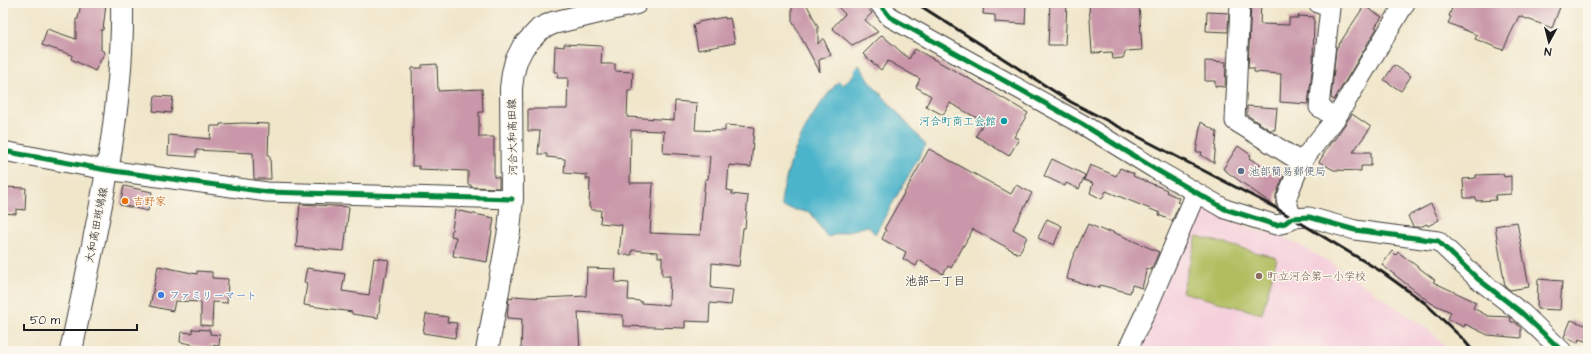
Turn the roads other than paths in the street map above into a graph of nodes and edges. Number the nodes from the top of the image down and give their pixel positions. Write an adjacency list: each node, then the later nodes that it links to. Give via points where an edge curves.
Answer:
1 (122, 3): 10 (main road, 大和高田斑鳩線, via 123,27 116,107)
2 (636, 3): 12 (main road, 河合大和高田線, via 553,23 540,29 523,47 516,61 511,88)
3 (878, 3): 11 (street, via 890,17 1082,124)
4 (1240, 3): 9 (street, via 1235,121)
5 (1318, 3): 7 (street, via 1330,8 1319,107)
6 (1406, 3): 7 (street)
7 (1336, 118): 9 (street)
8 (3, 151): 10 (street)
9 (1301, 162): 13 (street, via 1286,199)
10 (107, 170): 12 (street, via 267,192); 14 (main road, 大和高田斑鳩線)
11 (1196, 193): 13 (street, via 1225,209 1276,225); 16 (street)
12 (512, 199): 15 (main road, 河合大和高田線, via 509,231)
13 (1292, 218): 17 (street, via 1310,217 1355,230 1438,242 1522,313)
14 (71, 351)
15 (486, 351)
16 (1127, 351)
17 (1562, 351)

